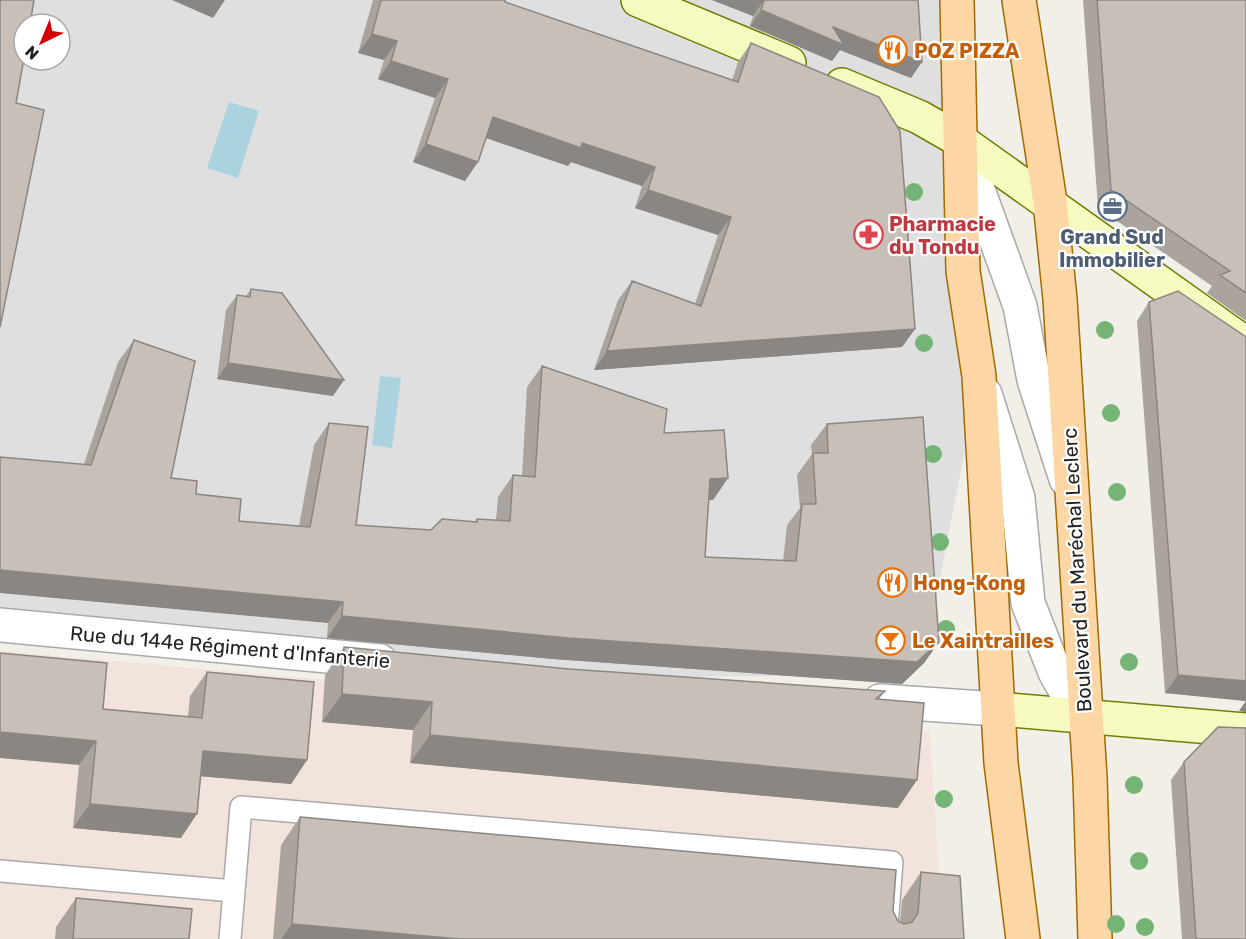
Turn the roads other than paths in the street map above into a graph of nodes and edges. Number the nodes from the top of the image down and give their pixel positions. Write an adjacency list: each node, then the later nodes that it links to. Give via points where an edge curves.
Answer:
1 (638, 0): 4 (street, via 920,117)
2 (957, 0): 4 (main road)
3 (1019, 0): 5 (main road, Boulevard du Maréchal Leclerc)
4 (961, 141): 5 (street); 7 (main road, via 963,272); 8 (street, via 1020,306 1034,380)
5 (1050, 202): 6 (street); 8 (main road, Boulevard du Maréchal Leclerc, via 1066,380)
6 (1246, 344)
7 (979, 376): 12 (main road); 13 (street, via 1018,498 1028,603 1055,672)
8 (1071, 495): 13 (main road, Boulevard du Maréchal Leclerc)
9 (0, 625): 10 (street, Rue du 144e Régiment d'Infanterie)
10 (410, 664)
11 (849, 699): 12 (street)
12 (998, 710): 13 (street); 19 (main road)
13 (1085, 717): 14 (street); 20 (main road, Boulevard du Maréchal Leclerc)
14 (1246, 730)
15 (0, 872): 16 (lane)
16 (234, 891): 17 (lane); 18 (lane, via 241,807 892,862)
17 (230, 939)
18 (886, 939)
19 (1023, 939)
20 (1095, 939)

